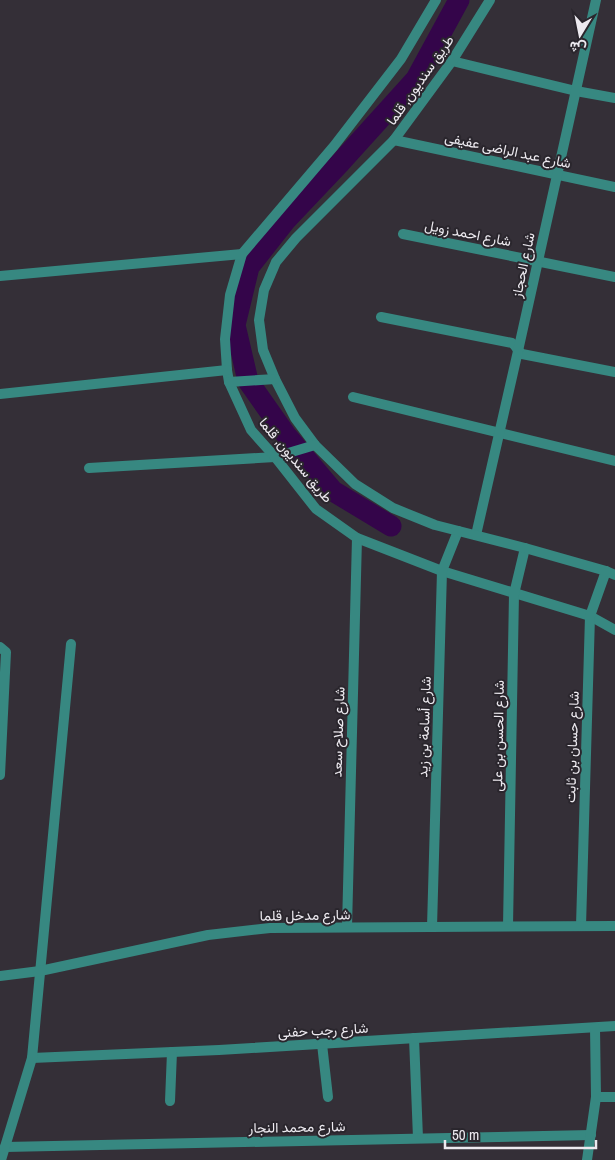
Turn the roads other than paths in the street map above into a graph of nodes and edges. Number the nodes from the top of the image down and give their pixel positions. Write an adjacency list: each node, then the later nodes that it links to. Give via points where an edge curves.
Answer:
1 (436, 0): 11 (street, طريق سنديون, قلما, via 401,59 334,146)
2 (490, 0): 4 (street, طريق سنديون, قلما)
3 (596, 0): 5 (street, شارع الحجاز)
4 (452, 61): 5 (street); 7 (street, طريق سنديون, قلما)
5 (576, 90): 6 (street); 8 (street, شارع الحجاز)
6 (615, 98)
7 (394, 140): 8 (street, شارع عبد الراضى عفيفى); 19 (street, طريق سنديون, قلما, via 276,262 264,290 260,320 263,350)
8 (557, 174): 9 (street, شارع عبد الراضى عفيفى); 12 (street, شارع الحجاز)
9 (615, 187)
10 (403, 234): 12 (street, شارع احمد زويل)
11 (242, 254): 13 (street); 17 (street, طريق سنديون, قلما, via 230,295 225,338)
12 (538, 261): 14 (street, شارع احمد زويل); 16 (street, شارع الحجاز)
13 (0, 276)
14 (615, 277)
15 (381, 316): 16 (street, via 512,343)
16 (518, 351): 18 (street); 23 (street, شارع الحجاز)
17 (227, 370): 20 (street, طريق سنديون, قلما); 21 (street)
18 (615, 372)
19 (275, 379): 20 (street); 24 (street, طريق سنديون, قلما, via 295,418)
20 (229, 382): 25 (street, طريق سنديون, قلما, via 250,430)
21 (0, 394)
22 (353, 397): 23 (street)
23 (500, 433): 26 (street); 29 (street, شارع الحجاز)
24 (316, 444): 25 (street); 28 (street, طريق سنديون, قلما, via 355,484 393,508)
25 (275, 457): 27 (street); 30 (street, طريق سنديون, قلما, via 316,509)
26 (615, 461)
27 (89, 468)
28 (458, 531): 29 (street, طريق سنديون, قلما); 32 (street, شارع أسامة بن زيد)
29 (476, 535): 31 (street, طريق سنديون, قلما)
30 (357, 538): 32 (street, طريق سنديون, قلما); 43 (street, شارع صلاح سعد)
31 (526, 548): 33 (street, طريق سنديون, قلما); 34 (street, شارع الحسن بن على)
32 (442, 571): 34 (street, طريق سنديون, قلما); 44 (street, شارع أسامة بن زيد)
33 (611, 573): 35 (street, شارع حسان بن ثابت)
34 (514, 594): 35 (street, طريق سنديون, قلما); 40 (street, شارع الحسن بن على)
35 (590, 616): 36 (street, طريق سنديون, قلما); 41 (street, شارع حسان بن ثابت)
36 (615, 630)
37 (71, 644): 45 (street)
38 (3, 650): 39 (street)
39 (0, 775)
40 (508, 926): 41 (street, شارع مدخل قلما); 44 (street, شارع مدخل قلما)
41 (581, 926): 42 (street, شارع مدخل قلما)
42 (615, 926)
43 (346, 927): 44 (street, شارع مدخل قلما); 45 (street, شارع مدخل قلما, via 270,928 208,935)
44 (432, 927)
45 (40, 971): 46 (street, شارع مدخل قلما); 52 (street)
46 (0, 976)
47 (615, 1026): 48 (street, شارع رجب حفنى)
48 (595, 1028): 49 (street, شارع رجب حفنى); 54 (street)
49 (414, 1038): 50 (street, شارع رجب حفنى); 58 (street)
50 (322, 1044): 51 (street, شارع رجب حفنى); 53 (street)
51 (172, 1052): 52 (street, شارع رجب حفنى); 56 (street)
52 (32, 1058): 59 (street)
53 (328, 1097)
54 (596, 1097): 55 (street); 57 (street)
55 (615, 1098)
56 (170, 1101)
57 (591, 1135): 58 (street, شارع محمد النجار); 60 (street)
58 (418, 1138): 59 (street, شارع محمد النجار)
59 (2, 1155)
60 (587, 1160)

